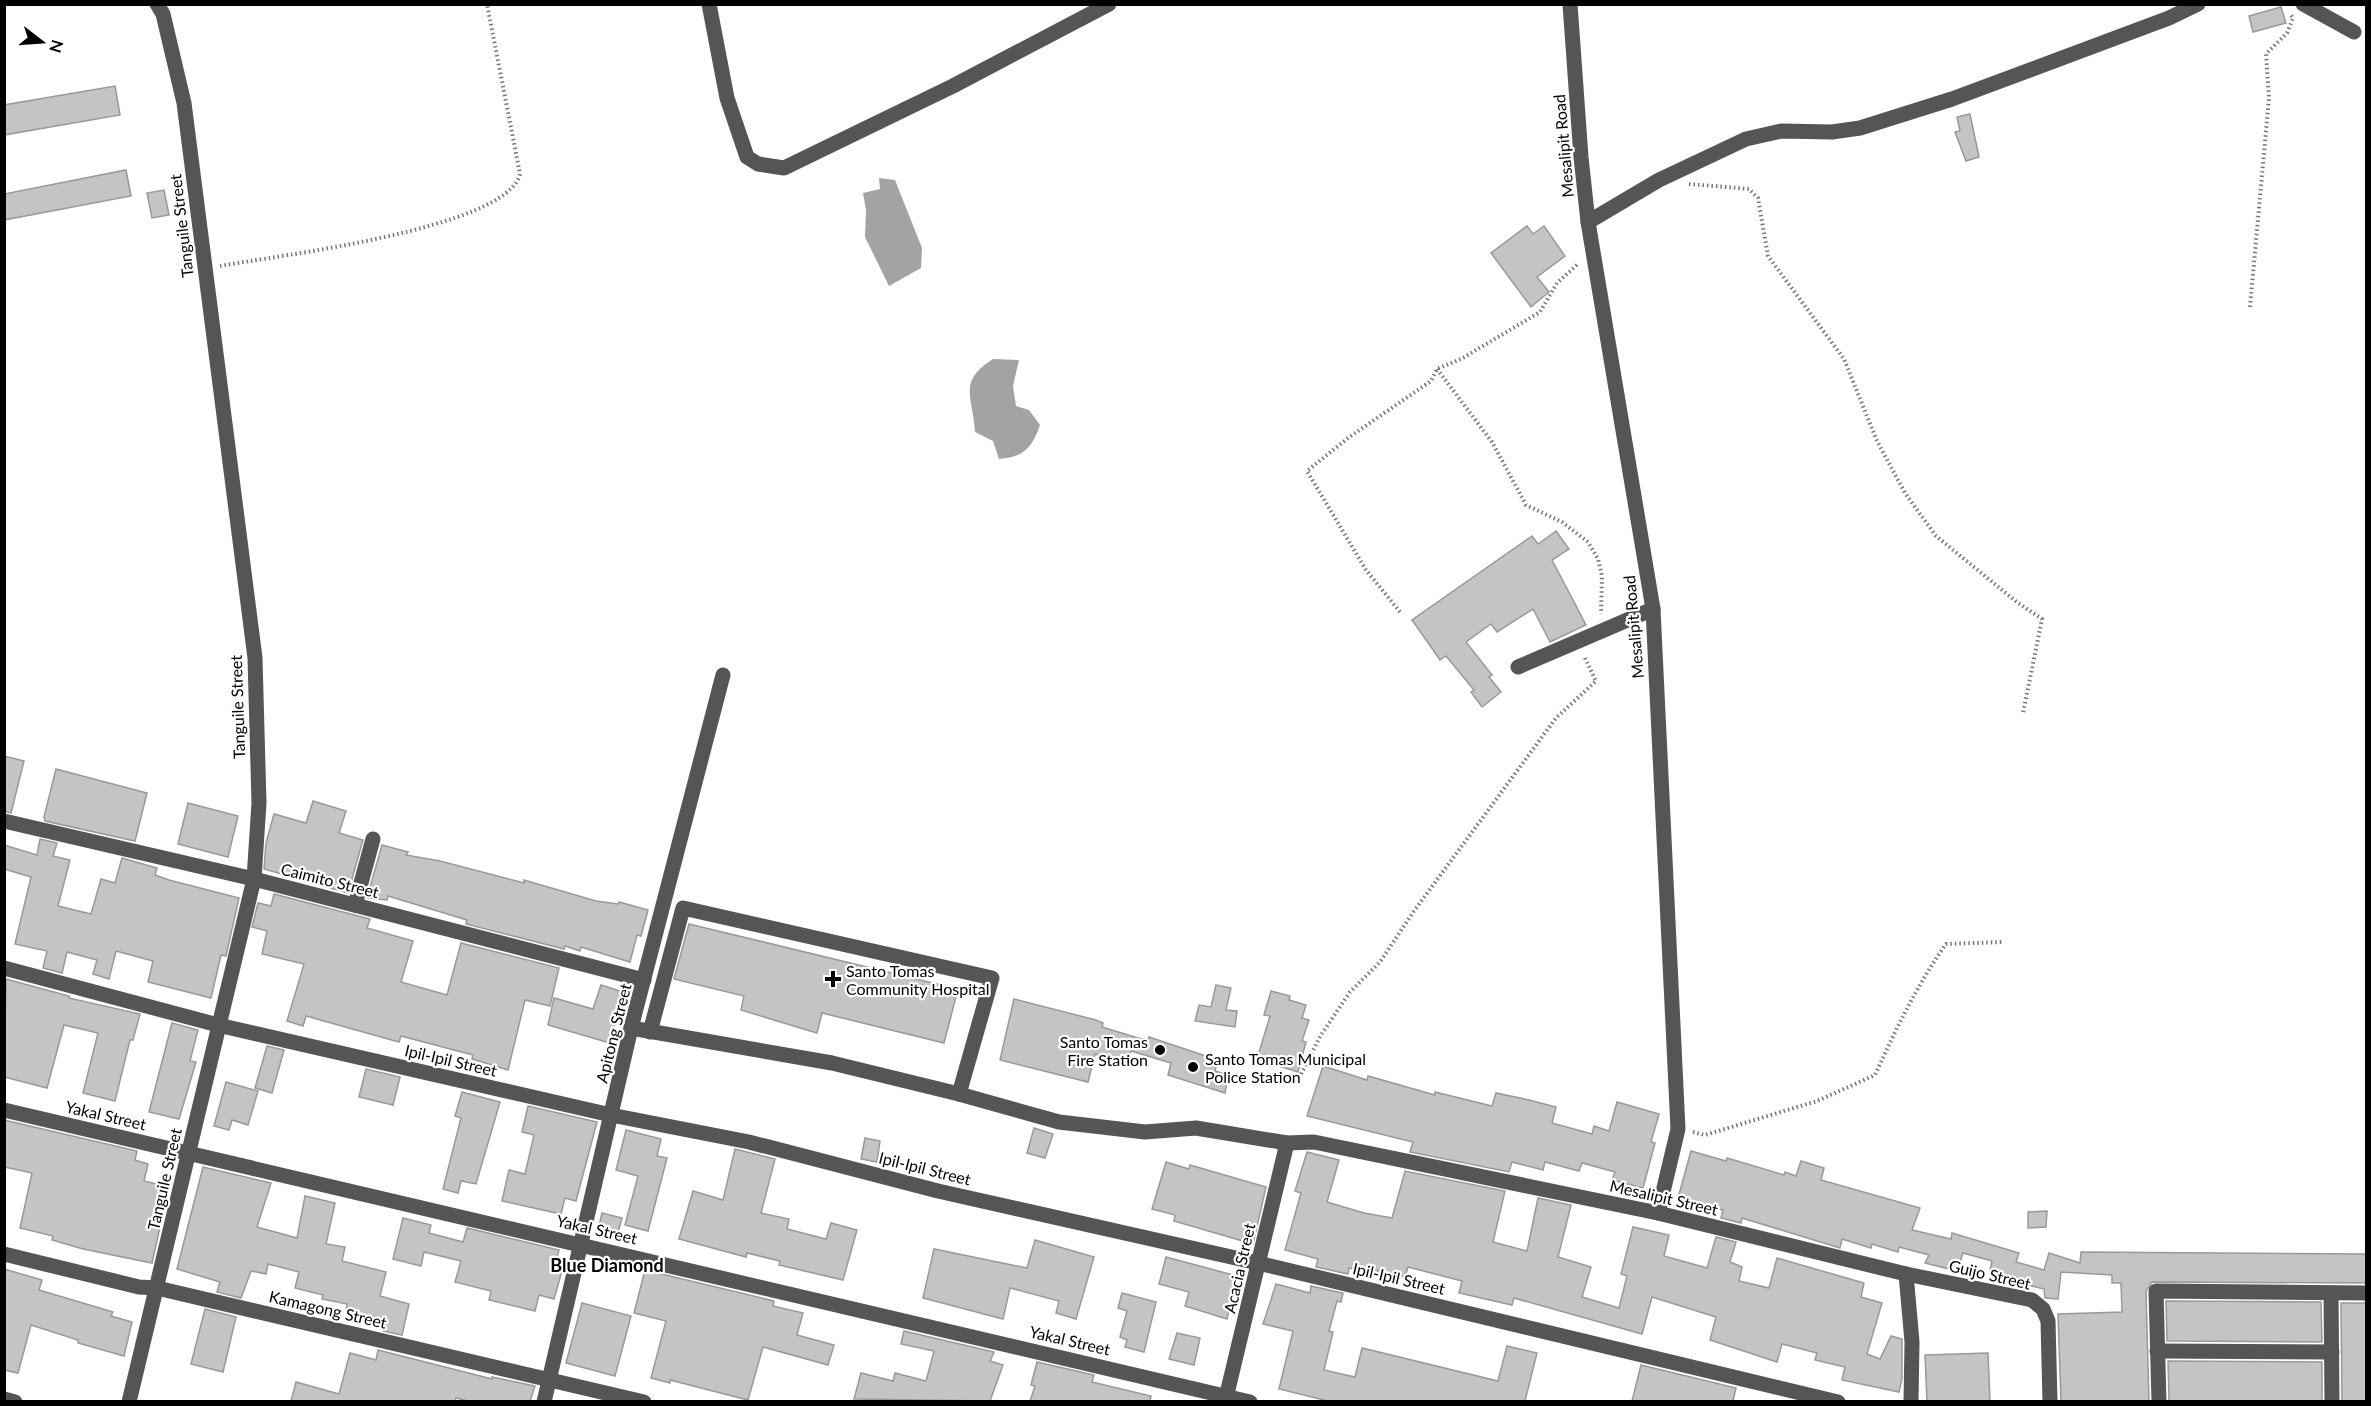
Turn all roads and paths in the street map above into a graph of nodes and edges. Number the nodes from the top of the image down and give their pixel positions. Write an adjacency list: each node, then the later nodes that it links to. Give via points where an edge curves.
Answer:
1 (157, 4): 12 (street, Tanguile Street, via 163,14 184,103)
2 (487, 4): 12 (path, via 520,174 518,183 490,204 375,240)
3 (710, 4): 4 (street, via 727,98 747,157 758,164 784,168)
4 (1109, 4)
5 (1570, 4): 10 (street, Mesalipit Road)
6 (2198, 4): 9 (street, via 1952,99 1860,128 1781,131 1746,139)
7 (2296, 8): 8 (street); 13 (path, via 2287,33 2266,54 2269,98)
8 (2354, 32)
9 (1659, 180): 10 (street); 21 (path, via 1749,189 1758,198 1768,256 1844,359 1877,441 1905,493 1936,536 2042,619)
10 (1588, 222): 11 (street, Mesalipit Road)
11 (1594, 257): 14 (path, via 1570,270 1540,312); 15 (street, Mesalipit Road)
12 (204, 269): 24 (street, Tanguile Street, via 255,658 259,803)
13 (2250, 307)
14 (1437, 369): 16 (path, via 1431,381 1307,471 1366,570); 17 (path, via 1492,442 1526,505 1562,522 1588,542 1602,576)
15 (1653, 609): 17 (street); 36 (street, Mesalipit Road)
16 (1400, 612)
17 (1599, 632): 18 (street)
18 (1577, 642): 19 (street); 32 (path, via 1596,681 1556,718 1380,962 1350,992 1321,1035)
19 (1518, 667)
20 (723, 675): 28 (street, Apitong Street)
21 (2023, 713)
22 (4, 821): 24 (street, Caimito Street)
23 (373, 839): 25 (street)
24 (254, 879): 25 (street, Caimito Street); 29 (street, Tanguile Street)
25 (355, 905): 28 (street, Caimito Street)
26 (2002, 942): 36 (path, via 1946,944 1924,975 1875,1075 1817,1101 1705,1135)
27 (4, 968): 29 (street, Ipil-Ipil Street)
28 (644, 980): 30 (street, Apitong Street)
29 (218, 1025): 35 (street, Ipil-Ipil Street); 38 (street, Tanguile Street)
30 (631, 1028): 31 (street, Mesalipit Street); 35 (street, Apitong Street)
31 (650, 1032): 33 (street, Mesalipit Street, via 832,1064); 33 (street, via 683,908 992,978)
32 (1299, 1078)
33 (959, 1094): 37 (street, Mesalipit Street, via 1059,1122 1145,1132 1196,1128)
34 (4, 1110): 38 (street, Yakal Street)
35 (611, 1115): 40 (street, Apitong Street); 42 (street, Ipil-Ipil Street, via 749,1142 938,1191)
36 (1678, 1129): 39 (street, Mesalipit Road)
37 (1287, 1143): 39 (street, Mesalipit Street, via 1314,1142); 42 (street, Acacia Street)
38 (189, 1154): 40 (street, Yakal Street); 44 (street, Tanguile Street)
39 (1658, 1213): 43 (street, Mesalipit Street)
40 (581, 1243): 49 (street, Apitong Street); 51 (street, Yakal Street)
41 (4, 1254): 44 (street, Kamagong Street)
42 (1258, 1263): 51 (street, Acacia Street); 57 (street, Ipil-Ipil Street)
43 (1906, 1274): 58 (street, via 1912,1342); 59 (street, Guijo Street, via 2032,1300 2043,1309 2048,1321)
44 (157, 1288): 49 (street, Kamagong Street); 53 (street, Tanguile Street)
45 (2331, 1293): 46 (street); 47 (street, via 2156,1291); 48 (street)
46 (2367, 1293)
47 (2157, 1351): 48 (street); 60 (street)
48 (2332, 1352): 61 (street)
49 (549, 1379): 54 (street, Apitong Street); 55 (street, Kamagong Street)
50 (4, 1399): 52 (street)
51 (1226, 1399): 56 (street, Yakal Street)
52 (15, 1401)
53 (129, 1401)
54 (544, 1401)
55 (644, 1401)
56 (1250, 1401)
57 (1838, 1401)
58 (1911, 1401)
59 (2050, 1401)
60 (2159, 1401)
61 (2332, 1401)

